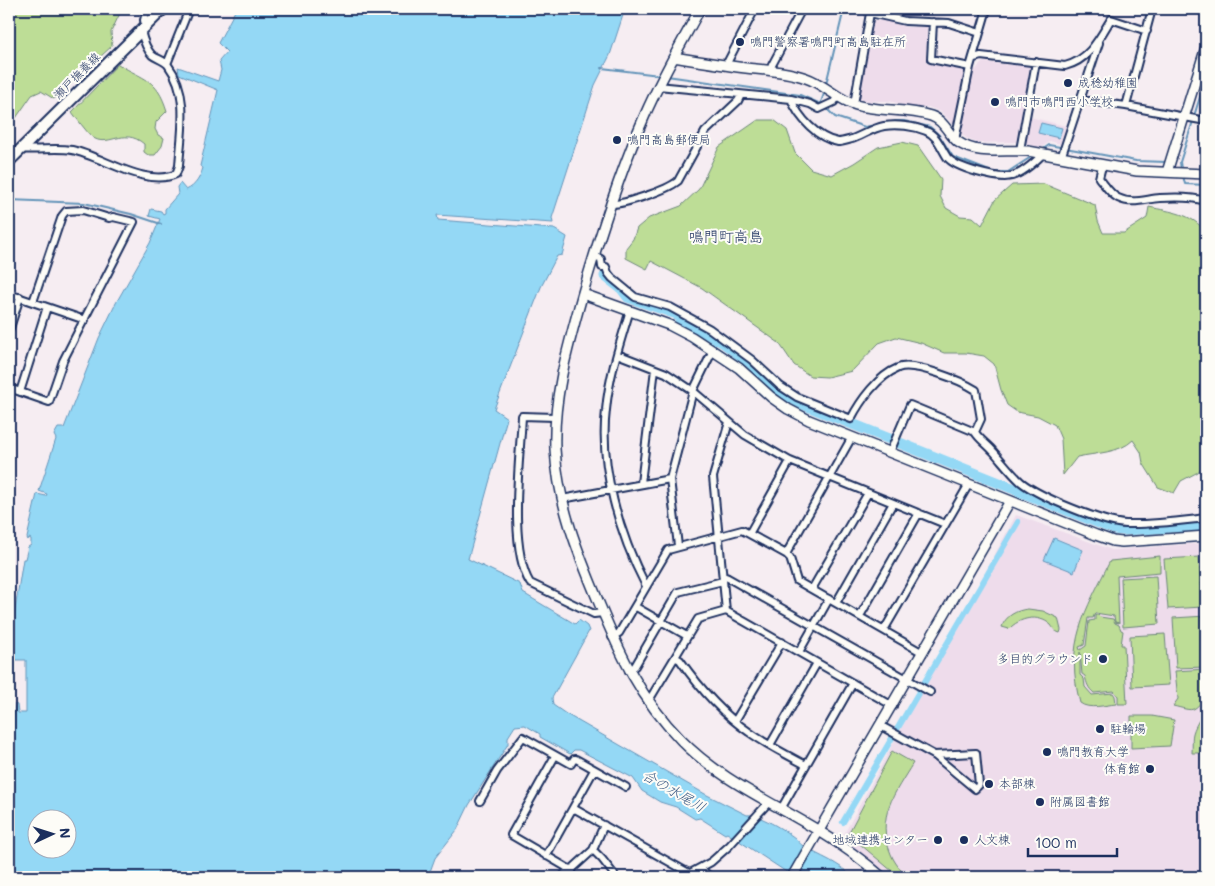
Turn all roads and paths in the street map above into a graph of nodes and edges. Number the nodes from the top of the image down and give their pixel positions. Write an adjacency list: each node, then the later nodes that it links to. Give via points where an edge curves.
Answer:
1 (147, 9): 11 (street)
2 (163, 9): 11 (main road, 瀬戸撫養線)
3 (189, 9): 19 (street)
4 (700, 9): 16 (street)
5 (755, 9): 20 (street)
6 (802, 9): 22 (street)
7 (987, 9): 13 (street)
8 (1152, 9): 12 (street)
9 (886, 12): 10 (street, via 906,21); 28 (street, via 870,13)
10 (933, 22): 13 (street, via 949,23); 21 (street, via 931,59)
11 (143, 29): 19 (street, via 143,41 152,55); 33 (main road, 瀬戸撫養線)
12 (1147, 31): 14 (street, via 1111,19); 29 (street)
13 (980, 33): 17 (street)
14 (1102, 34): 18 (street, via 1094,48 1072,64); 27 (street)
15 (1206, 47): 30 (street)
16 (674, 57): 20 (street); 23 (street)
17 (974, 58): 18 (street); 21 (street)
18 (1036, 62): 34 (street)
19 (167, 64): 33 (street, via 181,91 176,174 169,177 134,174 71,150)
20 (726, 65): 22 (street)
21 (970, 66): 32 (street)
22 (770, 71): 24 (street, via 792,74)
23 (659, 85): 25 (street); 42 (street)
24 (835, 93): 26 (street, via 834,102 822,109); 28 (street)
25 (741, 96): 26 (street, via 751,94); 42 (street, via 705,132 678,181 671,187 620,204)
26 (791, 99): 35 (street, via 805,121 823,137 839,142 877,127 896,125 926,131 932,134 952,162 992,176 1015,175)
27 (1081, 100): 29 (street); 37 (street)
28 (854, 104): 32 (street, via 934,116)
29 (1126, 106): 30 (street)
30 (1184, 117): 31 (street); 39 (street)
31 (1206, 121)
32 (956, 140): 34 (street, via 976,150)
33 (21, 149): 36 (main road, 瀬戸撫養線)
34 (1020, 150): 35 (street)
35 (1043, 154): 37 (street)
36 (10, 158)
37 (1061, 158): 38 (street)
38 (1102, 166): 39 (street); 41 (street, via 1100,178 1117,198 1136,202 1161,198)
39 (1167, 172): 40 (street)
40 (1206, 174)
41 (1206, 201)
42 (610, 204): 43 (street)
43 (594, 256): 45 (street); 60 (street, via 601,259 602,267 606,267 612,278 635,296 670,307 710,329 797,397 851,419 860,402 886,376 902,366 913,368 950,377 976,390 981,419)
44 (9, 294): 46 (street)
45 (583, 294): 49 (street); 58 (street, via 564,361)
46 (20, 297): 47 (street); 51 (street)
47 (33, 302): 48 (street); 50 (street, via 66,211 83,210 134,222)
48 (47, 307): 50 (street); 57 (street)
49 (630, 310): 52 (street, via 669,325); 53 (street)
50 (85, 320): 57 (street, via 63,361 49,402)
51 (9, 331)
52 (713, 350): 56 (street); 61 (street, via 788,409)
53 (617, 354): 54 (street); 68 (street, via 604,438)
54 (655, 369): 56 (street); 66 (street)
55 (9, 388): 57 (street)
56 (693, 391): 59 (street); 65 (street)
57 (20, 392)
58 (555, 417): 70 (street, via 555,449); 88 (street, via 522,416 517,520 522,562 530,584 594,614)
59 (729, 422): 63 (street); 77 (street, via 713,477)
60 (975, 432): 62 (street, via 910,405); 74 (street, via 1022,482 1059,503 1111,522 1126,524)
61 (852, 437): 62 (street); 64 (street)
62 (891, 448): 67 (street)
63 (790, 461): 64 (street); 76 (street)
64 (830, 477): 69 (street); 80 (street)
65 (670, 479): 66 (street); 79 (street)
66 (641, 483): 68 (street)
67 (969, 484): 71 (street); 75 (street)
68 (611, 489): 70 (street); 82 (street, via 625,536)
69 (868, 493): 72 (street); 83 (street)
70 (562, 499): 88 (street, via 570,530)
71 (1010, 501): 78 (street, via 1122,542); 97 (street)
72 (893, 503): 73 (street); 85 (street)
73 (919, 513): 75 (street); 89 (street)
74 (1206, 518)
75 (945, 524): 92 (street)
76 (749, 534): 77 (street, via 742,530); 80 (street)
77 (718, 536): 79 (street); 81 (street)
78 (1206, 536)
79 (678, 546): 82 (street, via 668,550)
80 (786, 554): 83 (street, via 797,581)
81 (723, 579): 87 (street); 90 (street, via 678,592); 91 (street, via 728,578)
82 (646, 586): 86 (street)
83 (812, 589): 84 (street)
84 (829, 599): 85 (street); 91 (street)
85 (836, 603): 89 (street)
86 (636, 606): 90 (street); 94 (street)
87 (726, 611): 93 (street, via 698,619); 95 (street)
88 (603, 613): 94 (street)
89 (860, 616): 92 (street)
90 (661, 622): 93 (street); 100 (street)
91 (813, 626): 96 (street); 101 (street)
92 (884, 630): 97 (street)
93 (687, 636): 98 (street)
94 (612, 637): 100 (street)
95 (782, 642): 96 (street); 106 (street)
96 (799, 652): 99 (street)
97 (923, 653): 101 (street)
98 (676, 657): 104 (street); 106 (street, via 704,692)
99 (817, 663): 102 (street); 108 (street)
100 (629, 671): 104 (street)
101 (911, 682): 103 (street); 105 (street)
102 (853, 684): 105 (street); 111 (street)
103 (928, 691)
104 (648, 702): 115 (street, via 701,758)
105 (893, 706): 107 (street)
106 (735, 721): 108 (street)
107 (881, 726): 109 (street); 119 (street)
108 (770, 745): 111 (street)
109 (934, 755): 109 (street, via 976,752 979,785 976,789)
110 (555, 756): 112 (street, via 570,764 576,759); 114 (street, via 523,736); 121 (street, via 511,835)
111 (806, 765): 117 (street)
112 (594, 770): 113 (street); 116 (street)
113 (626, 787)
114 (480, 801)
115 (769, 802): 117 (street); 122 (street, via 734,841)
116 (573, 808): 118 (street); 121 (street)
117 (780, 809): 119 (street)
118 (604, 825): 120 (street); 124 (street)
119 (820, 831): 128 (street); 129 (street)
120 (593, 850): 123 (street); 126 (street)
121 (546, 856): 123 (street)
122 (701, 869): 124 (street); 127 (street)
123 (571, 870): 125 (street)
124 (686, 875)
125 (563, 877)
126 (616, 877)
127 (710, 877)
128 (792, 877)
129 (882, 877)

